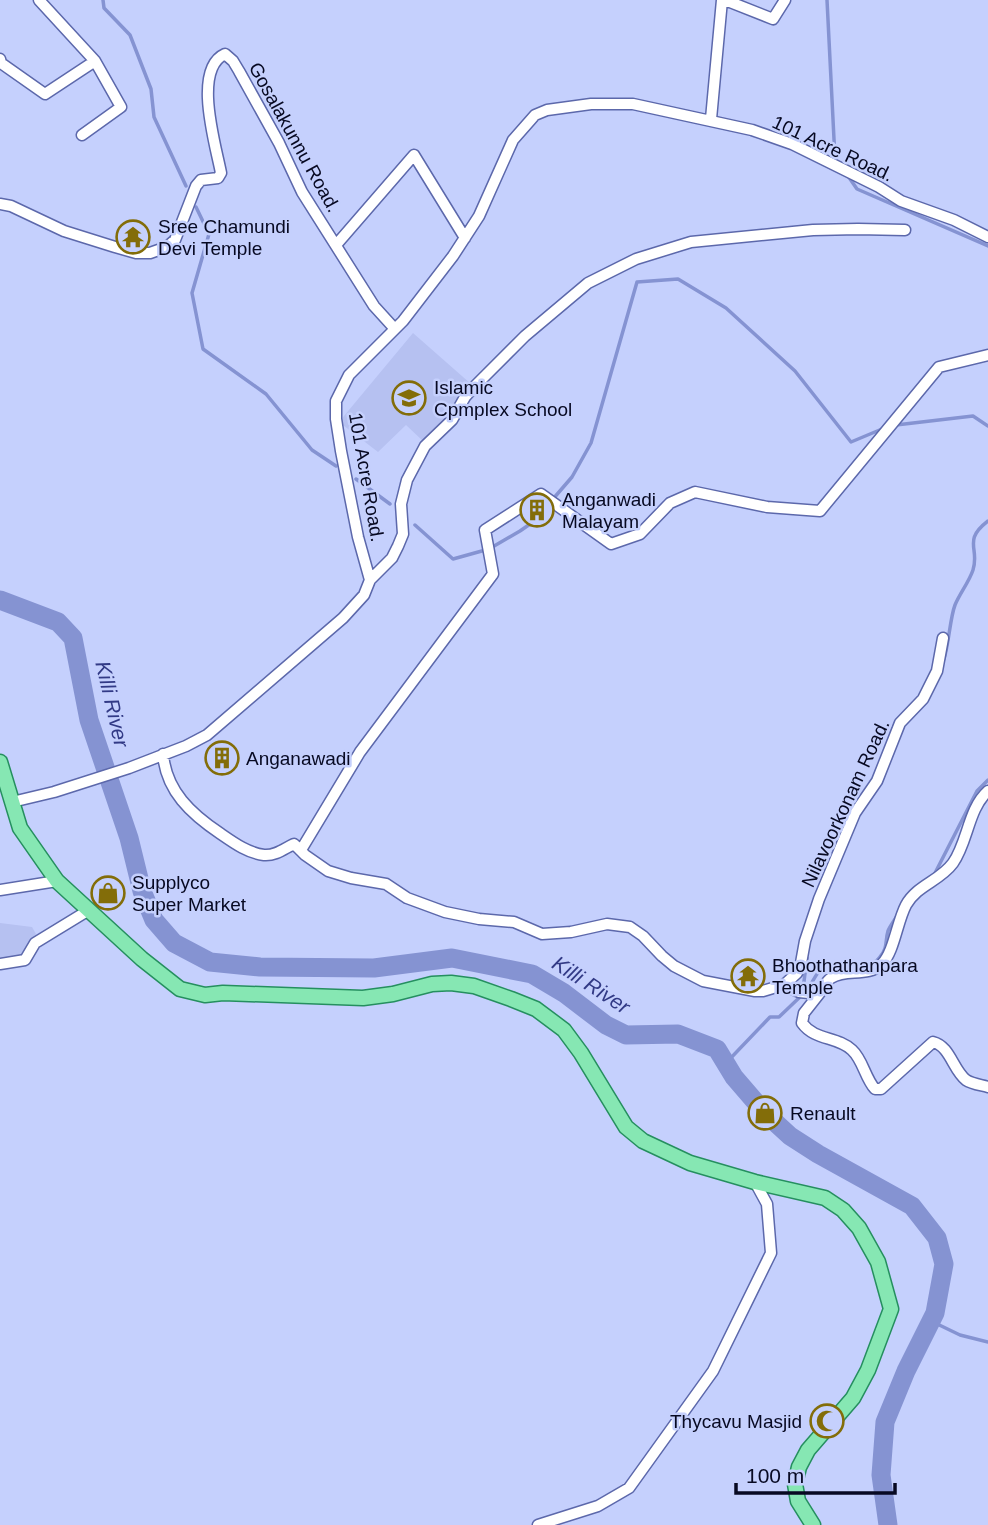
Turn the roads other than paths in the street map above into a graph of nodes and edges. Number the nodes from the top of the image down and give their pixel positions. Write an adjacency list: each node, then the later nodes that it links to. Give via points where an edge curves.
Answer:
1 (40, 0): 5 (street)
2 (723, 0): 3 (street, via 773,19); 6 (street)
3 (785, 0)
4 (0, 58): 5 (street, via 45,94)
5 (95, 61): 7 (street, via 121,107)
6 (712, 119): 10 (street, 101 Acre Road., via 771,135 901,201); 11 (street, 101 Acre Road., via 633,104 591,104 540,113 513,140)
7 (82, 135)
8 (0, 204): 12 (street, Gosalakunnu Road., via 136,253 167,247 177,236 196,186 221,173 207,101 212,71 225,54 236,64 302,192)
9 (905, 230): 15 (street, via 813,230 691,242 636,260 588,284 525,336 425,446 407,480 401,504 401,540 392,558)
10 (988, 237)
11 (465, 238): 12 (street, via 414,155); 13 (street, 101 Acre Road.)
12 (336, 245): 13 (street, Gosalakunnu Road., via 374,306)
13 (394, 328): 15 (street, 101 Acre Road., via 349,375 336,401 341,451)
14 (988, 355): 21 (street, via 939,367 820,510 767,508 695,492 670,503 640,534 611,544 541,494 485,530 493,574 360,752)
15 (370, 580): 17 (street, via 358,604 244,705 207,735)
16 (943, 638): 26 (street, Nilavoorkonam Road., via 937,671 923,699 900,723 877,781 855,813 819,899 797,973)
17 (163, 754): 20 (street); 21 (street, via 168,779 177,794 212,829 261,854 275,854 294,844)
18 (0, 765): 20 (main road)
19 (988, 791): 27 (street, via 954,862 908,902 881,965 871,971 837,975)
20 (12, 802): 22 (main road, via 20,828)
21 (301, 850): 26 (street, via 332,872 386,884 407,898 445,912 514,922 542,934 607,924 629,927 674,966 703,981 755,991)
22 (57, 881): 23 (street); 24 (main road)
23 (0, 890)
24 (89, 910): 25 (street, via 35,943 25,960); 29 (main road, via 180,989 205,995 363,998 451,983 474,986 536,1009 564,1030 626,1127 643,1141 690,1163)
25 (0, 964)
26 (784, 985): 27 (street)
27 (818, 994): 28 (street, via 804,1013 803,1023 813,1034 852,1050 875,1089 881,1089 933,1042 943,1048 965,1079)
28 (988, 1087)
29 (755, 1182): 30 (street, via 767,1204 771,1253 713,1371 629,1488 598,1506); 31 (main road, via 825,1198 843,1210 878,1262 889,1296 891,1309 868,1370 853,1398 799,1467 798,1501)
30 (538, 1525)
31 (813, 1525)

